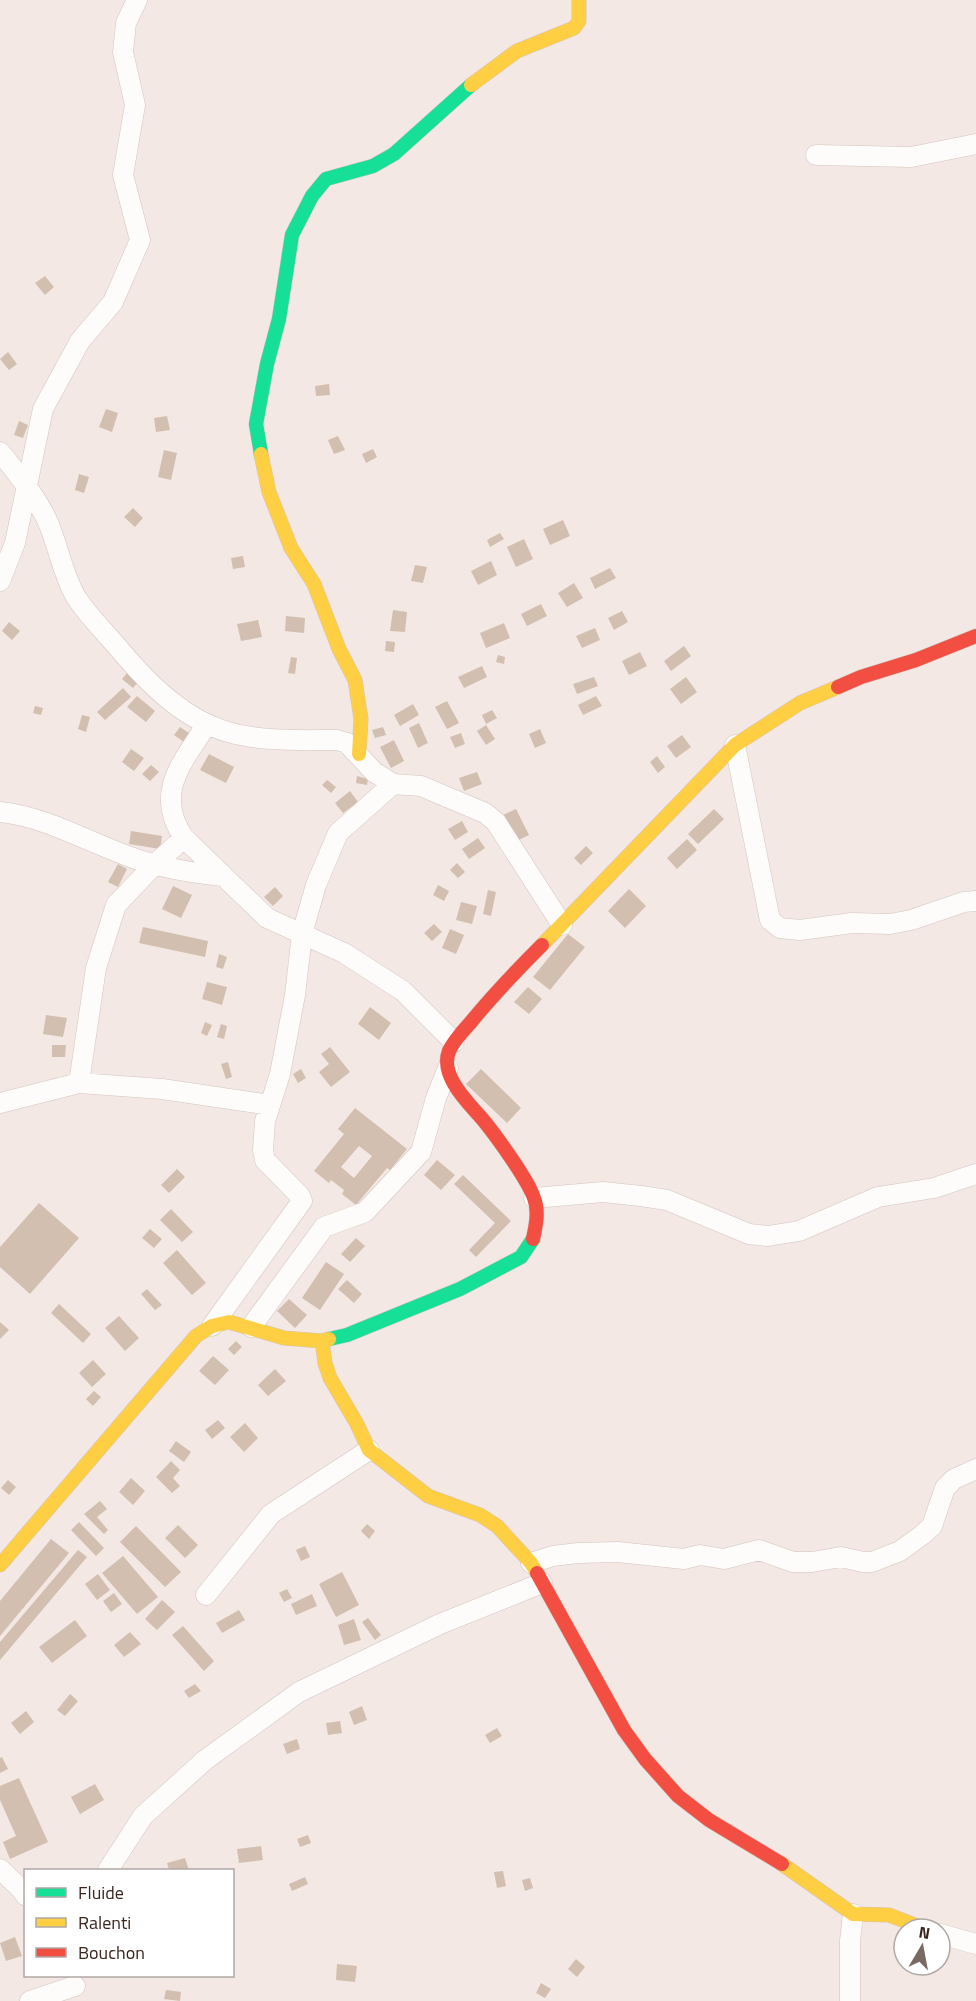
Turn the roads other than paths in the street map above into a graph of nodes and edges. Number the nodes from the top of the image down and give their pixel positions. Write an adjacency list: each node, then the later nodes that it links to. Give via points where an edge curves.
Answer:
1 (137, 0): 6 (street, via 126,23 123,52 135,105 123,175 140,240 113,302 80,341 43,409)
2 (579, 0): 11 (street, via 579,21 574,28 517,51 466,89 394,154 373,166 326,179 312,196 292,235 256,424 258,441 269,492 291,548 314,584 355,680 361,719)
3 (976, 144): 4 (street, via 911,157)
4 (816, 155)
5 (0, 452): 6 (street)
6 (26, 485): 7 (street, via 15,543); 9 (street, via 47,519 81,603 145,679)
7 (0, 581)
8 (976, 636): 10 (street, via 800,703)
9 (207, 724): 11 (street, via 258,737 337,740); 14 (street, via 175,775 171,791 172,812)
10 (729, 751): 17 (street, via 770,920 780,928 891,924); 18 (street)
11 (359, 754): 12 (street, via 374,772)
12 (393, 784): 18 (street, via 421,786 492,817); 19 (street, via 338,833 316,885)
13 (0, 812): 15 (street, via 22,814)
14 (184, 838): 15 (street); 16 (street)
15 (155, 864): 16 (street); 22 (street, via 116,905 96,968)
16 (223, 876): 19 (street, via 267,918)
17 (976, 901)
18 (562, 925): 20 (street, via 498,989)
19 (302, 934): 20 (street, via 344,952 403,991); 24 (street, via 288,1037)
20 (454, 1042): 21 (street, via 448,1054)
21 (448, 1068): 26 (street, via 466,1102 518,1168); 28 (street, via 421,1152 364,1212)
22 (79, 1083): 23 (street); 24 (street, via 162,1089)
23 (0, 1103)
24 (270, 1105): 27 (street, via 264,1137 265,1160 300,1196)
25 (976, 1174): 26 (street, via 934,1188 878,1197 799,1232 768,1236 749,1234 667,1200 603,1192)
26 (534, 1198): 31 (street, via 537,1220 533,1239 520,1257 440,1298)
27 (299, 1207): 28 (street); 29 (street)
28 (324, 1227): 30 (street)
29 (212, 1326): 30 (street, via 229,1322); 35 (street, via 196,1336)
30 (251, 1327): 31 (street, via 284,1338)
31 (322, 1341): 32 (street, via 330,1377)
32 (369, 1450): 34 (street, via 428,1496 480,1515 497,1526); 37 (street, via 271,1514)
33 (976, 1469): 34 (street, via 945,1488 932,1526 922,1535 900,1551 872,1562 841,1557 793,1562 759,1550 724,1559 700,1555 684,1559 618,1552 578,1553)
34 (531, 1563): 36 (street)
35 (0, 1565)
36 (542, 1583): 39 (street, via 440,1624 298,1692 205,1760 143,1816); 41 (street, via 624,1730 678,1796 708,1820)
37 (206, 1595)
38 (0, 1869): 40 (street)
39 (109, 1869)
40 (24, 1893)
41 (853, 1914): 42 (street); 47 (street)
42 (892, 1917)
43 (952, 1937): 44 (street)
44 (976, 1944)
45 (75, 1988): 46 (street)
46 (30, 2001)
47 (850, 2001)

